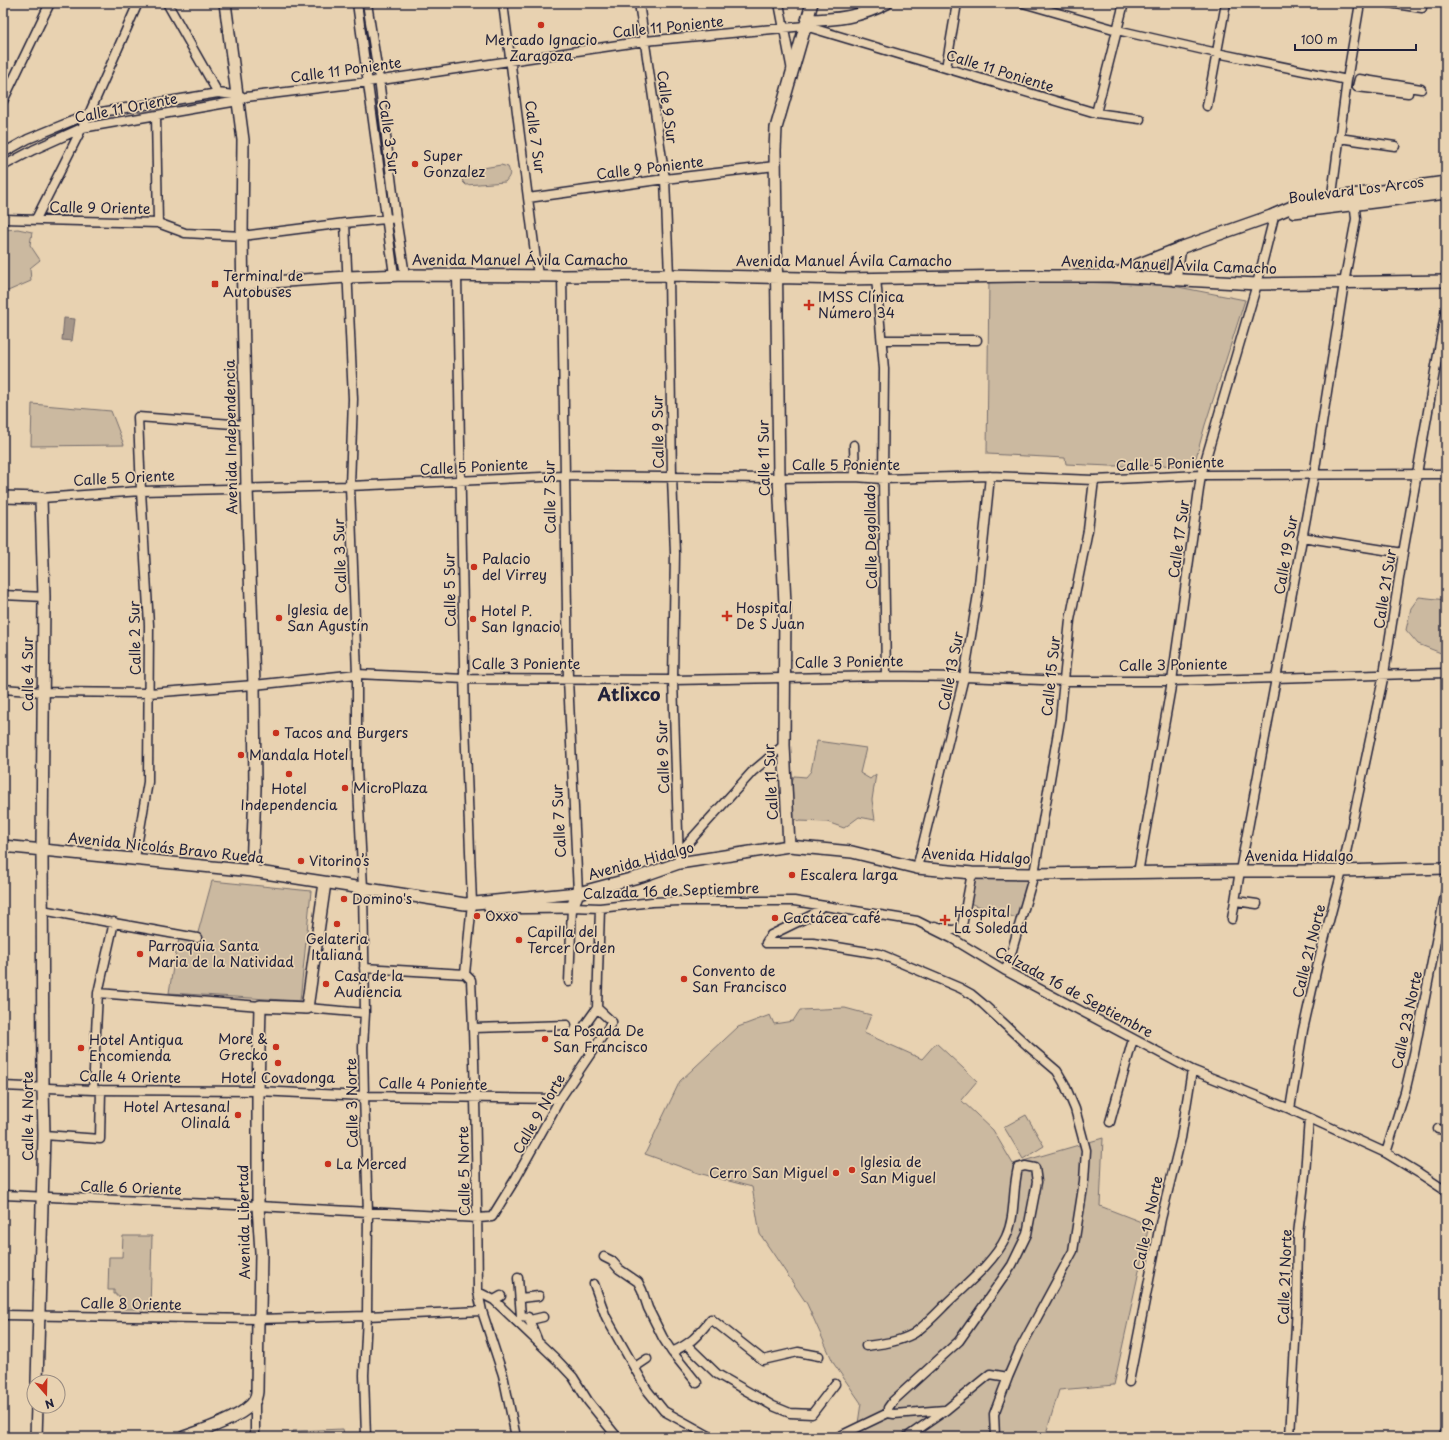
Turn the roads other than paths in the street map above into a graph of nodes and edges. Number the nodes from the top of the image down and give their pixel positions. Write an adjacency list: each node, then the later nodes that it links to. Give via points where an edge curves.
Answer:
1 (50, 3): 31 (street)
2 (138, 3): 39 (street)
3 (167, 3): 33 (street)
4 (225, 3): 35 (main road, Avenida Independencia)
5 (357, 3): 29 (street, Calle 3 Sur)
6 (367, 3): 27 (street, Calle 3 Sur)
7 (503, 3): 24 (street, Calle 7 Sur)
8 (640, 3): 22 (street, Calle 9 Sur)
9 (779, 3): 20 (street, Calle 11 Sur)
10 (812, 3): 19 (main road)
11 (887, 3): 19 (main road, via 857,16)
12 (956, 3): 26 (street)
13 (1023, 3): 21 (street)
14 (1124, 3): 21 (street)
15 (1226, 3): 23 (street)
16 (1360, 3): 28 (street)
17 (1389, 3): 18 (street)
18 (1422, 8)
19 (806, 23): 20 (street, Calle 11 Poniente); 25 (main road); 26 (street, Calle 11 Poniente)
20 (784, 29): 22 (street, Calle 11 Poniente); 25 (street, Calle 11 Sur)
21 (1117, 30): 23 (street); 38 (street)
22 (645, 41): 24 (street, Calle 11 Poniente); 48 (street, Calle 9 Sur)
23 (1217, 53): 28 (street); 37 (street)
24 (510, 61): 27 (street, Calle 11 Poniente); 51 (street, Calle 7 Sur)
25 (793, 67): 47 (main road, Calle 11 Sur, via 776,128)
26 (946, 68): 38 (street, Calle 11 Poniente)
27 (380, 79): 29 (street, Calle 11 Poniente); 55 (street, Calle 3 Sur)
28 (1347, 81): 30 (street); 43 (street)
29 (368, 82): 35 (street, Calle 11 Poniente); 57 (street, Calle 3 Sur)
30 (1358, 84): 32 (street, via 1359,79); 34 (street, via 1357,88)
31 (6, 85): 36 (street)
32 (1421, 90)
33 (218, 93): 35 (street, Calle 11 Oriente); 39 (street, Calle 11 Oriente)
34 (1408, 93)
35 (240, 98): 40 (street, Calle 11 Oriente); 61 (main road, Avenida Independencia, via 243,140)
36 (3, 101)
37 (1207, 106)
38 (1096, 113): 41 (street, Calle 11 Poniente)
39 (89, 114): 42 (street); 45 (street, Calle 11 Oriente, via 28,139)
40 (156, 116): 42 (street, Calle 11 Oriente); 59 (street)
41 (1140, 119)
42 (82, 128): 46 (street, Calle 11 Oriente); 58 (street)
43 (1339, 138): 44 (street); 53 (street)
44 (1395, 146)
45 (3, 153)
46 (3, 166)
47 (775, 166): 48 (street, Calle 9 Poniente); 70 (main road, Calle 11 Sur)
48 (665, 179): 51 (street, Calle 9 Poniente); 64 (street, Calle 9 Sur)
49 (1446, 182): 52 (main road, Boulevard Los Arcos)
50 (1446, 194): 52 (main road, Boulevard Los Arcos)
51 (528, 198): 66 (street, Calle 7 Sur)
52 (1354, 199): 53 (main road, Boulevard Los Arcos); 74 (street, Calle 19 Sur, via 1356,219)
53 (1332, 203): 54 (main road, Boulevard Los Arcos)
54 (1274, 215): 62 (main road, Boulevard Los Arcos); 76 (street, Calle 17 Sur)
55 (396, 218): 57 (street); 63 (street, Calle 3 Sur)
56 (3, 219): 58 (street, Calle 9 Oriente)
57 (386, 219): 60 (street); 63 (street, Calle 3 Sur)
58 (36, 220): 59 (street, Calle 9 Oriente)
59 (158, 223): 61 (street, Calle 9 Oriente, via 184,233)
60 (345, 223): 61 (street); 69 (street, Calle 3 Sur)
61 (242, 236): 75 (main road, Avenida Independencia)
62 (1180, 248): 68 (main road, Boulevard Los Arcos); 72 (main road)
63 (400, 275): 65 (main road, Avenida Manuel Ávila Camacho); 69 (main road, Avenida Manuel Ávila Camacho)
64 (669, 275): 67 (main road, Avenida Manuel Ávila Camacho); 70 (main road, Avenida Manuel Ávila Camacho); 88 (street, Calle 9 Sur)
65 (457, 276): 66 (main road, Avenida Manuel Ávila Camacho); 93 (street, Calle 5 Sur)
66 (538, 276): 67 (main road, Avenida Manuel Ávila Camacho)
67 (562, 276): 86 (street, Calle 7 Sur)
68 (1110, 276): 71 (main road, Avenida Manuel Ávila Camacho); 72 (main road, Avenida Manuel Ávila Camacho)
69 (347, 277): 75 (main road, Avenida Manuel Ávila Camacho); 94 (street, Calle 3 Sur, via 353,399)
70 (776, 278): 71 (main road, Avenida Manuel Ávila Camacho); 90 (main road, Calle 11 Sur)
71 (876, 278): 78 (street, Calle Degollado)
72 (1175, 280): 76 (main road, Avenida Manuel Ávila Camacho)
73 (1446, 281): 74 (main road, Avenida Manuel Ávila Camacho)
74 (1344, 283): 76 (main road, Avenida Manuel Ávila Camacho); 85 (street, Calle 19 Sur)
75 (243, 284): 80 (main road, Avenida Independencia)
76 (1257, 284): 84 (street, Calle 17 Sur)
77 (1446, 309): 82 (street, Calle 21 Sur)
78 (882, 340): 79 (street); 91 (street, Calle Degollado)
79 (977, 340)
80 (246, 425): 95 (main road, Avenida Independencia); 96 (street, Calle 2 Sur, via 138,417)
81 (854, 445): 89 (street)
82 (1417, 474): 83 (street, Calle 5 Poniente); 85 (street, Calle 5 Poniente); 100 (street, Calle 21 Sur)
83 (1446, 474)
84 (1201, 475): 85 (street, Calle 5 Poniente); 92 (street, Calle 5 Poniente); 114 (street, Calle 17 Sur)
85 (1314, 475): 99 (street, Calle 19 Sur)
86 (564, 476): 88 (street, Calle 5 Poniente); 93 (street, Calle 5 Poniente); 110 (street, Calle 7 Sur)
87 (990, 476): 91 (street, Calle 5 Poniente); 92 (street, Calle 5 Poniente); 107 (street, Calle 13 Sur, via 978,594)
88 (672, 477): 90 (street, Calle 5 Poniente); 112 (street, Calle 9 Sur, via 675,553)
89 (855, 477): 90 (street, Calle 5 Poniente); 91 (street, Calle 5 Poniente)
90 (779, 478): 111 (main road, Calle 11 Sur, via 785,604)
91 (884, 478): 106 (street, Calle Degollado)
92 (1094, 480): 113 (street, Calle 15 Sur, via 1088,530 1070,620)
93 (461, 481): 94 (street, Calle 5 Poniente); 109 (street, Calle 5 Sur)
94 (350, 486): 95 (street, Calle 5 Poniente); 104 (street, Calle 3 Sur)
95 (247, 488): 96 (street, Calle 5 Oriente); 115 (main road, Avenida Independencia)
96 (141, 491): 98 (street, Calle 5 Oriente); 118 (street, Calle 2 Sur, via 150,626)
97 (3, 497): 98 (main road, Calle 5 Oriente)
98 (41, 498): 102 (main road, Calle 4 Sur)
99 (1302, 537): 100 (street); 108 (street, Calle 19 Sur)
100 (1403, 553): 105 (street, Calle 21 Sur)
101 (3, 595): 102 (street)
102 (44, 597): 117 (main road, Calle 4 Sur)
103 (1446, 673): 105 (street, Calle 3 Poniente)
104 (357, 674): 109 (street, Calle 3 Poniente); 115 (street, Calle 3 Poniente); 134 (street, Calle 3 Sur, via 357,767)
105 (1384, 674): 108 (street, Calle 3 Poniente); 129 (street, Calle 21 Sur)
106 (886, 676): 107 (street, Calle 3 Poniente); 111 (street, Calle 3 Poniente)
107 (964, 677): 113 (street, Calle 3 Poniente); 125 (street, Calle 13 Sur)
108 (1277, 678): 114 (street, Calle 3 Poniente); 128 (street, Calle 19 Sur)
109 (465, 679): 110 (street, Calle 3 Poniente); 139 (street, Calle 5 Sur)
110 (568, 679): 112 (street, Calle 3 Poniente); 136 (street, Calle 7 Sur)
111 (784, 679): 112 (street, Calle 3 Poniente); 119 (main road, Calle 11 Sur)
112 (673, 680): 124 (street, Calle 9 Sur)
113 (1064, 681): 114 (street, Calle 3 Poniente); 132 (street, Calle 15 Sur, via 1060,720)
114 (1172, 681): 131 (street, Calle 17 Sur)
115 (254, 685): 118 (street, Calle 3 Poniente); 127 (main road, Avenida Independencia, via 255,788)
116 (3, 689): 117 (street, Calle 3 Poniente)
117 (43, 692): 118 (street, Calle 3 Poniente); 122 (main road, Calle 4 Sur)
118 (148, 693): 123 (street, Calle 2 Sur, via 148,782)
119 (784, 745): 121 (main road, Calle 11 Sur); 124 (street, via 752,772)
120 (3, 846): 122 (main road, Avenida Nicolás Bravo Rueda)
121 (789, 846): 124 (main road, Avenida Hidalgo); 125 (main road, Avenida Hidalgo, via 852,852)
122 (42, 850): 123 (main road, Avenida Nicolás Bravo Rueda); 143 (main road, Calle 4 Norte)
123 (136, 858): 127 (main road, Avenida Nicolás Bravo Rueda)
124 (679, 858): 136 (main road, Avenida Hidalgo, via 636,878)
125 (917, 868): 130 (main road, Avenida Hidalgo)
126 (1446, 868): 129 (main road, Avenida Hidalgo)
127 (252, 871): 133 (main road, Avenida Nicolás Bravo Rueda)
128 (1240, 871): 129 (main road, Avenida Hidalgo); 131 (main road, Avenida Hidalgo); 137 (street, Calle 19 Sur)
129 (1342, 871): 170 (street, Calle 21 Norte, via 1303,1030)
130 (972, 873): 132 (main road, Avenida Hidalgo); 145 (street, via 962,926 959,929 952,931)
131 (1138, 873): 132 (main road, Avenida Hidalgo)
132 (1034, 874): 149 (street, Calle 15 Sur)
133 (325, 883): 134 (main road, Avenida Hidalgo); 154 (main road)
134 (363, 888): 139 (main road, Avenida Hidalgo); 148 (street, Calle 3 Norte)
135 (1446, 890): 174 (street, Calle 23 Norte, via 1414,1054)
136 (578, 893): 139 (main road, Avenida Hidalgo); 141 (main road, Calle 7 Sur)
137 (1236, 901): 138 (street); 144 (street, Calle 19 Sur)
138 (1257, 904)
139 (469, 905): 141 (main road, Avenida Hidalgo); 150 (street, Calle 5 Norte)
140 (822, 906): 142 (street, Calzada 16 de Septiembre, via 794,901 680,901); 145 (street, Calzada 16 de Septiembre); 203 (street, via 812,915 771,935 766,943 813,943 880,954 960,988 971,994 1057,1071 1064,1083 1081,1128 1086,1150 1084,1180 1072,1250)
141 (572, 907): 142 (street, Calzada 16 de Septiembre); 151 (street)
142 (600, 908): 155 (street)
143 (42, 910): 146 (street); 163 (main road, Calle 4 Norte)
144 (1232, 919)
145 (917, 921): 149 (street, Calzada 16 de Septiembre)
146 (114, 922): 147 (street); 152 (street)
147 (197, 938)
148 (364, 968): 150 (street); 156 (street, Calle 3 Norte)
149 (1006, 971): 160 (street, Calzada 16 de Septiembre)
150 (465, 974): 159 (street, Calle 5 Norte, via 471,980)
151 (569, 982)
152 (98, 993): 153 (street); 164 (street)
153 (260, 1006): 154 (main road); 166 (main road, Avenida Libertad)
154 (307, 1008): 156 (street)
155 (597, 1008): 157 (street); 169 (street, Calle 9 Norte, via 612,1022)
156 (365, 1013): 167 (street, Calle 3 Norte)
157 (585, 1024)
158 (567, 1025): 159 (street)
159 (474, 1028): 168 (street, Calle 5 Norte)
160 (1133, 1039): 161 (street, Calzada 16 de Septiembre); 172 (street)
161 (1192, 1070): 170 (street, Calzada 16 de Septiembre); 204 (street, Calle 19 Norte, via 1181,1138 1161,1219)
162 (3, 1086): 163 (street, Calle 4 Oriente)
163 (43, 1087): 164 (street, Calle 4 Oriente); 173 (main road, Calle 4 Norte)
164 (93, 1090): 165 (street, Calle 4 Oriente)
165 (101, 1090): 166 (street, Calle 4 Oriente); 173 (street, via 100,1139)
166 (258, 1091): 167 (street, Calle 4 Poniente); 178 (main road, Avenida Libertad)
167 (364, 1096): 168 (street, Calle 4 Poniente); 179 (street, Calle 3 Norte)
168 (476, 1097): 169 (street, Calle 4 Poniente); 181 (street, Calle 5 Norte)
169 (560, 1099): 180 (street, Calle 9 Norte)
170 (1290, 1109): 171 (street, Calzada 16 de Septiembre)
171 (1309, 1118): 174 (street, Calzada 16 de Septiembre); 222 (street, Calle 21 Norte, via 1298,1234)
172 (1110, 1122)
173 (44, 1135): 177 (main road, Calle 4 Norte)
174 (1386, 1153): 175 (street, Calzada 16 de Septiembre)
175 (1446, 1191)
176 (3, 1195): 177 (street, Calle 6 Oriente)
177 (43, 1197): 178 (street, Calle 6 Oriente); 189 (main road, Calle 4 Norte)
178 (258, 1206): 179 (street, Calle 6 Oriente); 193 (main road, Avenida Libertad, via 261,1252)
179 (368, 1213): 181 (street, Calle 6 Oriente); 191 (street, Calle 3 Norte)
180 (492, 1217): 181 (street, Calle 6 Oriente)
181 (478, 1218): 185 (street, Calle 5 Norte)
182 (604, 1257): 198 (street, via 638,1282 662,1338)
183 (518, 1278): 187 (street)
184 (594, 1284): 201 (street, via 606,1317)
185 (478, 1292): 188 (street, Calle 5 Norte); 195 (street, via 498,1298)
186 (539, 1296): 187 (street)
187 (520, 1298): 194 (street, via 521,1316)
188 (482, 1311): 191 (street, Calle 8 Oriente); 216 (street, Calle 5 Norte, via 503,1375)
189 (39, 1315): 190 (street, Calle 8 Oriente); 193 (street, Calle 8 Oriente); 202 (main road, Calle 4 Norte)
190 (3, 1316)
191 (367, 1316): 193 (street, Calle 8 Oriente); 215 (street, Calle 3 Norte, via 364,1375)
192 (543, 1317): 194 (street)
193 (258, 1319): 207 (main road, Avenida Libertad, via 258,1391)
194 (530, 1320): 195 (street)
195 (538, 1340): 217 (street, via 573,1377 588,1401)
196 (687, 1345): 198 (street); 199 (street, via 711,1319 763,1360 798,1352); 206 (street, via 717,1374 790,1413 812,1414)
197 (866, 1346): 209 (street, via 892,1342 913,1334 997,1253 1013,1215 1018,1168 1035,1168 1037,1182 1027,1234 1012,1265 959,1341 893,1401)
198 (672, 1352): 205 (street)
199 (820, 1356)
200 (647, 1359): 201 (street)
201 (635, 1367): 218 (street, via 647,1390 664,1411)
202 (37, 1374)
203 (1008, 1377): 208 (street, via 990,1374); 221 (street, via 994,1414)
204 (1130, 1382)
205 (697, 1383)
206 (835, 1384)
207 (255, 1400): 211 (main road, via 239,1414); 214 (street, Avenida Libertad)
208 (946, 1410): 209 (street); 220 (street)
209 (888, 1413): 219 (street)
210 (37, 1414): 212 (main road)
211 (205, 1433): 213 (main road)
212 (36, 1437)
213 (184, 1437)
214 (255, 1437)
215 (366, 1437)
216 (516, 1437)
217 (617, 1437)
218 (711, 1437)
219 (838, 1437)
220 (907, 1437)
221 (996, 1437)
222 (1290, 1437)

